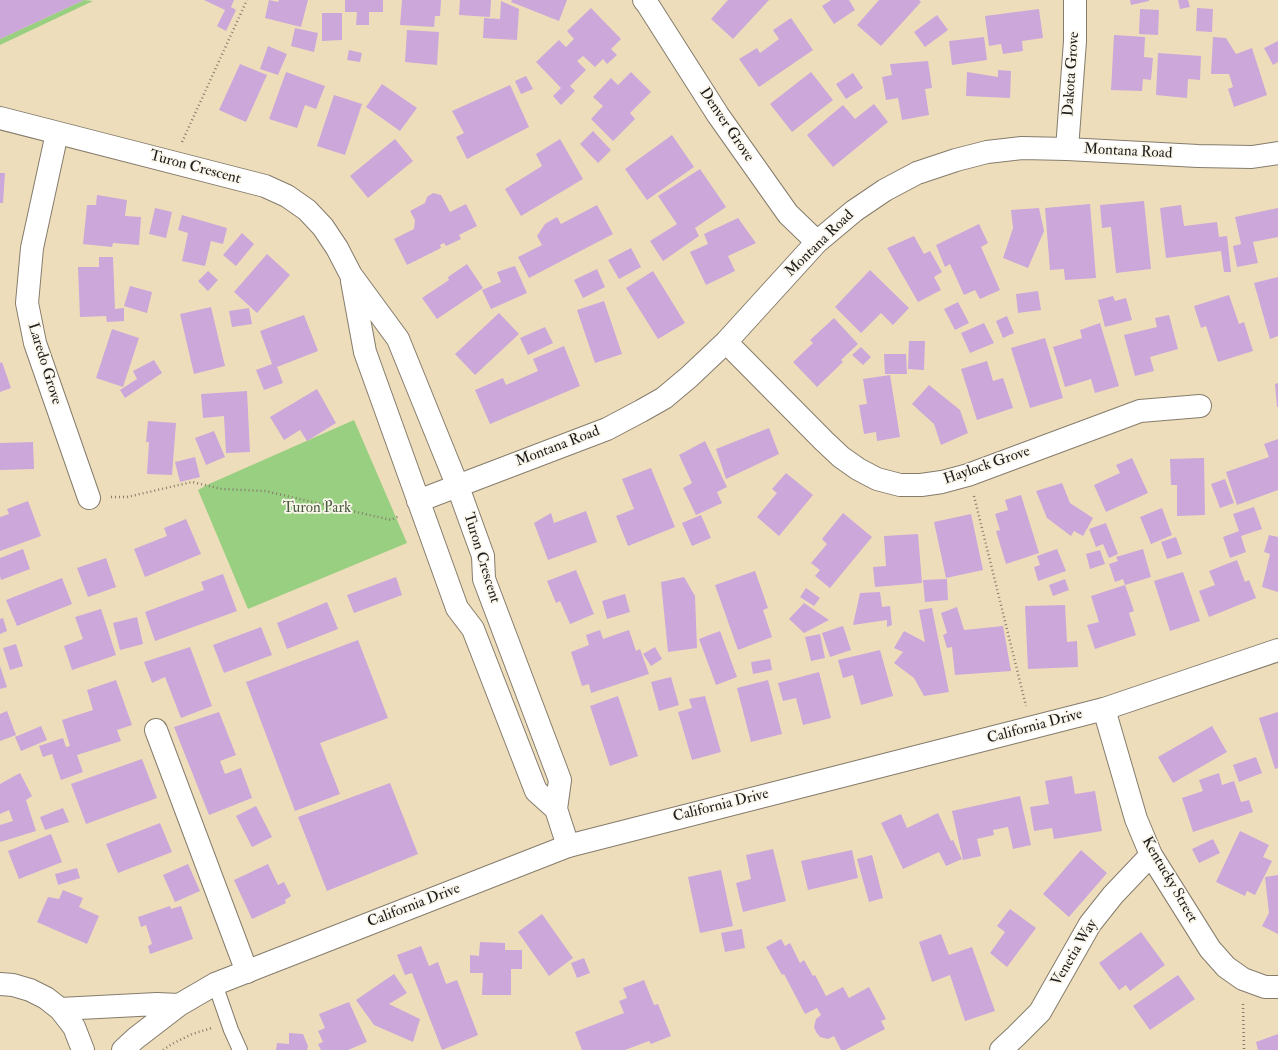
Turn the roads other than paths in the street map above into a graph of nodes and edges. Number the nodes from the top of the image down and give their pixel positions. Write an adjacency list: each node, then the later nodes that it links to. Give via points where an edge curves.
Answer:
1 (644, 0): 7 (street, Denver Grove, via 718,115 788,214)
2 (1075, 0): 5 (street, Dakota Grove, via 1075,41)
3 (0, 118): 4 (street, Turon Crescent)
4 (57, 133): 8 (street, Turon Crescent, via 265,186 287,196 307,210 323,227); 12 (street, Laredo Grove, via 32,248 27,303 35,343)
5 (1067, 149): 6 (street, Montana Road, via 1198,156 1252,157); 7 (street, Montana Road, via 1022,148 988,152 917,173 854,211)
6 (1278, 153)
7 (817, 242): 9 (street, Montana Road)
8 (351, 276): 11 (street, Turon Crescent, via 398,339); 13 (street, Turon Crescent, via 365,352)
9 (726, 342): 10 (street, Haylock Grove, via 841,457 877,479 900,485 942,482 968,475 1140,411); 11 (street, Montana Road, via 674,390 641,412 607,429)
10 (1200, 406)
11 (458, 487): 13 (street, Montana Road); 17 (street, Turon Crescent, via 483,556 484,579 560,780)
12 (89, 498)
13 (419, 504): 17 (street, Turon Crescent, via 457,608 473,629 536,791)
14 (1278, 650): 15 (street, California Drive)
15 (1104, 709): 18 (street, California Drive); 19 (street, Kentucky Street, via 1136,820)
16 (156, 730): 20 (street)
17 (556, 809): 18 (street, Turon Crescent)
18 (568, 846): 20 (street, California Drive)
19 (1151, 855): 23 (street, Kentucky Street, via 1210,949 1226,967 1243,979 1265,987); 29 (street, Venetia Way, via 1090,924 1040,1012)
20 (248, 972): 22 (street, California Drive)
21 (4, 980): 25 (street, via 46,998)
22 (215, 984): 24 (street, California Drive); 28 (lane)
23 (1278, 987)
24 (179, 1004): 25 (street, California Drive); 27 (street, California Drive)
25 (60, 1010): 26 (street, via 74,1027)
26 (83, 1050)
27 (123, 1050)
28 (240, 1050)
29 (1000, 1050)

